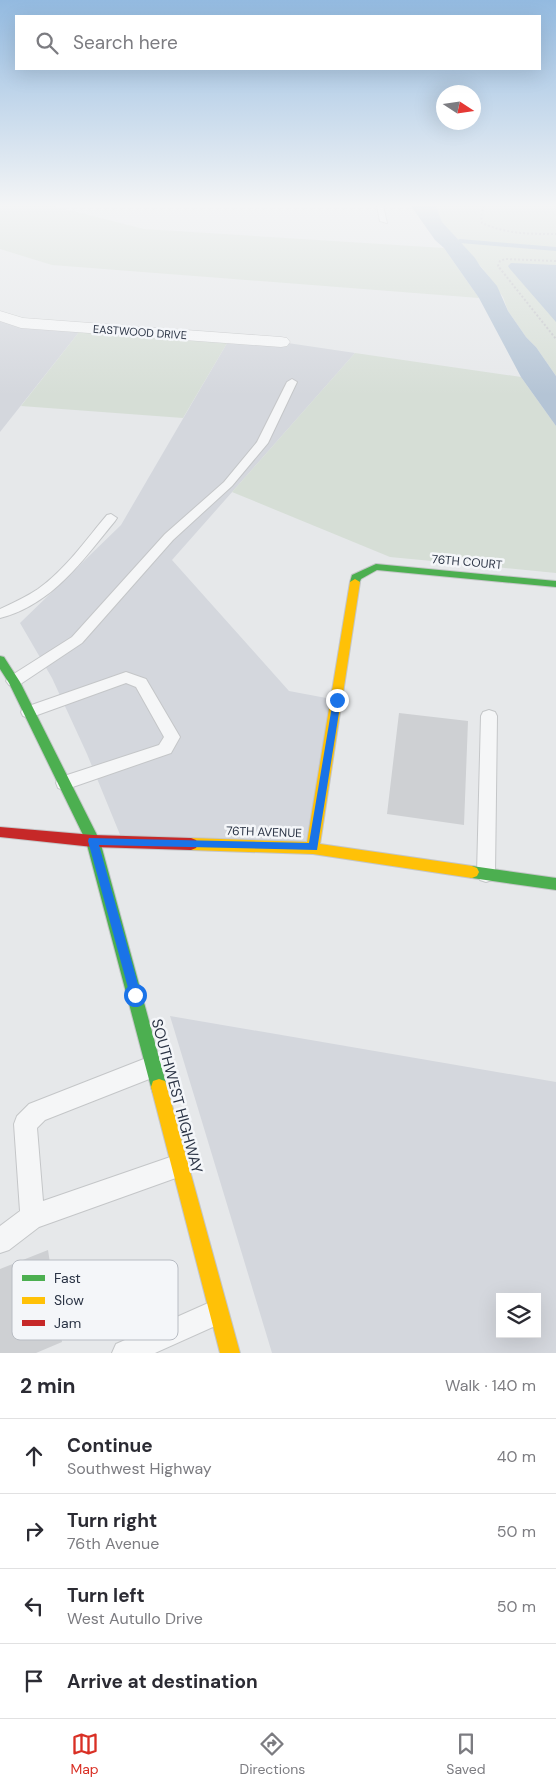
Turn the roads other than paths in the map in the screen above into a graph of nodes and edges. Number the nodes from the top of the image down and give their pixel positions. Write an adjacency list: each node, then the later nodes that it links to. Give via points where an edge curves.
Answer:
1 (0, 316): 2 (street, EASTWOOD DRIVE, via 21,323)
2 (281, 342)
3 (292, 382): 8 (lane, via 262,443 228,484 169,537 76,640)
4 (111, 518): 6 (lane, via 48,588)
5 (556, 584): 14 (street, 76TH COURT, via 376,567 356,577)
6 (0, 614)
7 (0, 660): 8 (street, SOUTHWEST HIGHWAY)
8 (14, 681): 9 (street, SOUTHWEST HIGHWAY)
9 (29, 712): 11 (street, SOUTHWEST HIGHWAY); 11 (lane, via 126,678 141,683 172,737 165,749)
10 (489, 716): 15 (lane)
11 (64, 783): 13 (street, SOUTHWEST HIGHWAY)
12 (0, 832): 13 (street, 76TH AVENUE)
13 (93, 841): 14 (street, 76TH AVENUE); 17 (street, SOUTHWEST HIGHWAY)
14 (313, 848): 15 (street, 76TH AVENUE)
15 (486, 874): 16 (street, 76TH AVENUE)
16 (556, 884)
17 (154, 1066): 18 (street, SOUTHWEST HIGHWAY); 19 (lane, via 37,1112 24,1124)
18 (180, 1165): 19 (lane); 21 (street, SOUTHWEST HIGHWAY)
19 (32, 1217): 20 (lane)
20 (0, 1241)
21 (219, 1312): 22 (lane); 25 (street, SOUTHWEST HIGHWAY)
22 (178, 1330)
23 (155, 1340): 24 (lane)
24 (125, 1353)
25 (230, 1353)

